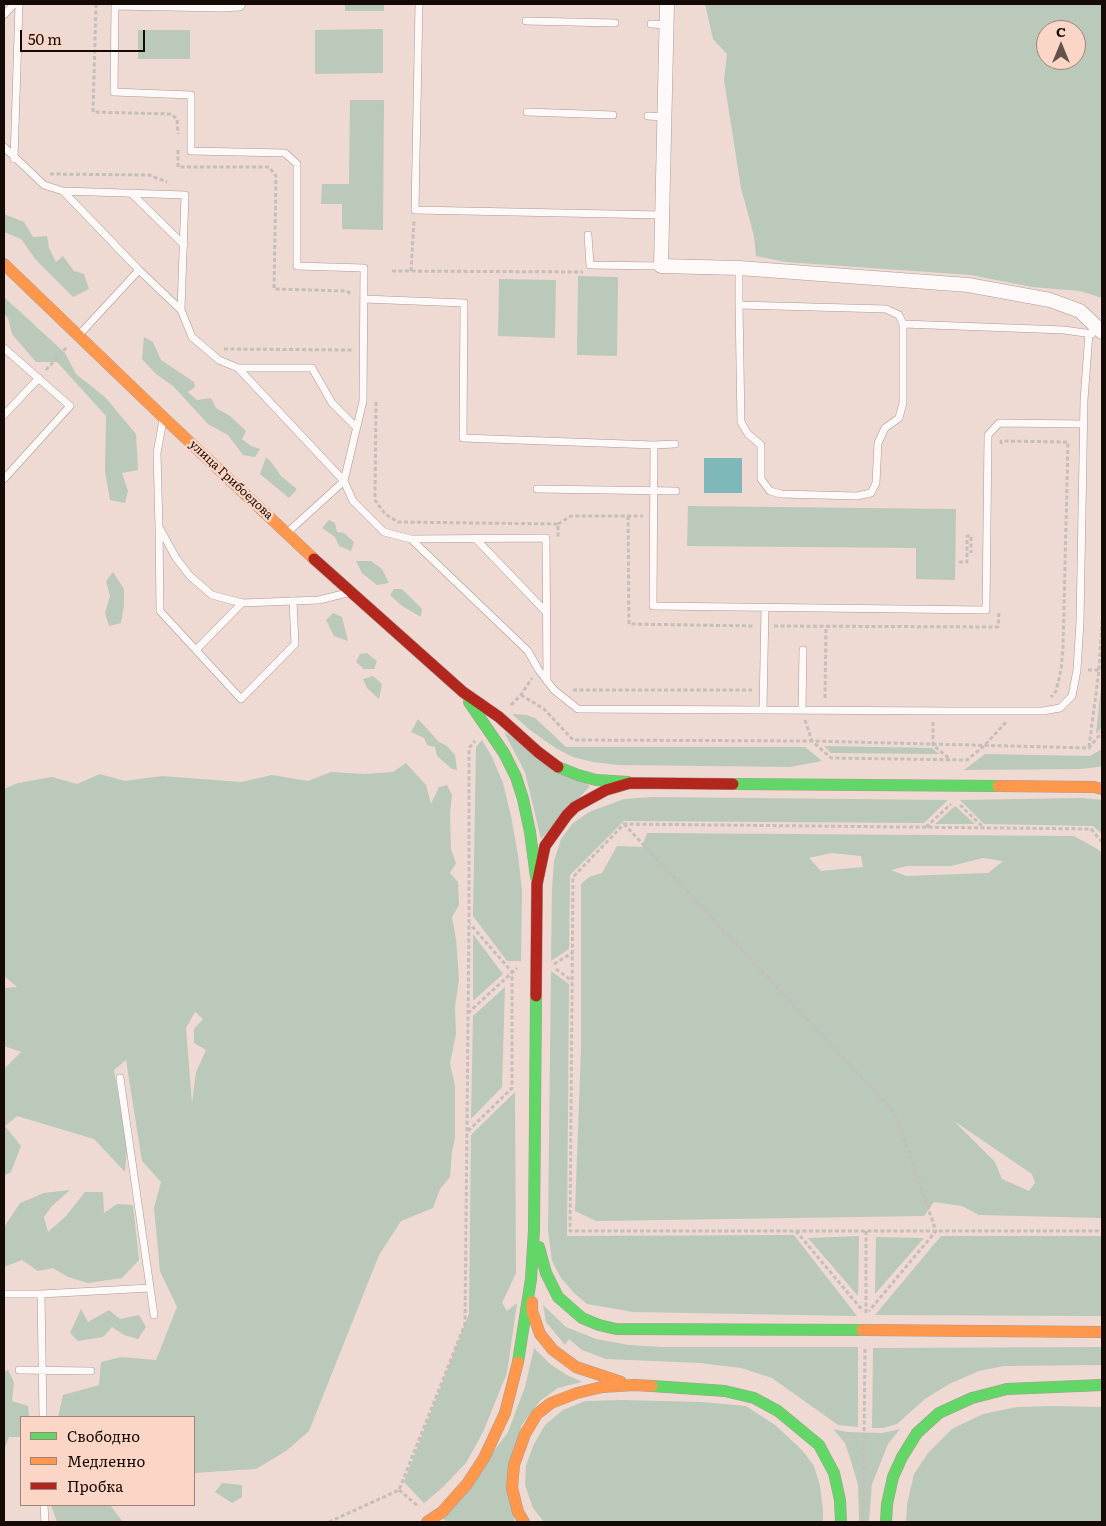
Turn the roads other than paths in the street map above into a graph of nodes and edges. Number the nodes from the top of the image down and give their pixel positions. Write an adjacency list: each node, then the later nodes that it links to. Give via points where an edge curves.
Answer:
1 (14, 4): 7 (lane)
2 (19, 4): 17 (lane)
3 (242, 4): 6 (lane, via 240,7 222,8)
4 (419, 4): 20 (lane, via 415,210)
5 (667, 4): 11 (street)
6 (147, 6): 27 (lane, via 116,6 114,92 192,95 191,151 285,152 297,164 298,266 364,268)
7 (4, 15)
8 (526, 21): 9 (lane)
9 (615, 23)
10 (651, 24): 11 (lane)
11 (667, 24): 15 (street)
12 (527, 112): 13 (lane)
13 (613, 115)
14 (648, 116): 15 (lane)
15 (664, 117): 20 (street)
16 (4, 147): 17 (lane)
17 (14, 159): 18 (lane, via 44,185)
18 (63, 191): 19 (lane); 26 (lane)
19 (131, 193): 22 (lane); 22 (lane, via 185,195)
20 (661, 215): 24 (street)
21 (588, 235): 24 (lane, via 590,265)
22 (184, 245): 29 (lane)
23 (4, 264): 32 (main road, улица Грибоедова)
24 (661, 266): 25 (street)
25 (739, 268): 28 (lane); 31 (street, via 968,285 1050,300 1080,311)
26 (139, 270): 29 (lane); 32 (lane)
27 (361, 300): 40 (lane, via 363,402); 41 (lane, via 464,303 463,438)
28 (739, 305): 30 (lane, via 886,309 899,315); 30 (lane, via 741,422 748,434 762,445 762,479 770,491 782,494 857,496 871,493 876,483 878,443 885,428 899,418 903,403)
29 (182, 310): 35 (lane, via 192,337 219,360)
30 (903, 324): 31 (lane)
31 (1096, 333): 33 (lane); 39 (lane)
32 (78, 335): 38 (main road, улица Грибоедова)
33 (1102, 336)
34 (4, 348): 36 (lane)
35 (238, 368): 40 (lane, via 312,368 332,403); 44 (lane)
36 (39, 378): 37 (lane); 43 (lane, via 70,406)
37 (4, 415)
38 (163, 417): 48 (lane, via 157,453); 49 (main road, улица Грибоедова)
39 (1084, 424): 55 (lane, via 999,423 988,435 986,610); 62 (lane, via 1080,622 1072,696 1060,708 1044,711)
40 (356, 427): 44 (lane)
41 (654, 444): 42 (lane); 46 (lane)
42 (675, 444)
43 (4, 479)
44 (344, 481): 49 (lane); 50 (lane, via 353,501 384,532)
45 (537, 489): 46 (lane)
46 (654, 490): 47 (lane); 55 (lane, via 653,606)
47 (676, 491)
48 (159, 527): 54 (lane, via 190,576 212,595); 57 (lane, via 160,611)
49 (287, 533): 52 (main road, улица Грибоедова)
50 (411, 539): 51 (lane); 59 (lane, via 528,651)
51 (476, 539): 56 (lane); 56 (lane, via 546,538)
52 (350, 592): 53 (lane, via 319,600); 60 (main road, улица Грибоедова)
53 (293, 601): 54 (lane); 57 (lane, via 295,644 242,698)
54 (242, 603): 57 (lane)
55 (764, 608): 61 (lane)
56 (546, 612): 59 (lane)
57 (197, 649)
58 (803, 650): 62 (lane)
59 (547, 681): 61 (lane, via 578,708)
60 (463, 692): 63 (main road, via 559,767 596,780); 65 (main road, via 516,776 530,832)
61 (763, 709): 62 (lane)
62 (802, 710)
63 (630, 783): 64 (main road); 65 (main road, via 606,790 567,815 545,846)
64 (1100, 787)
65 (537, 884): 67 (main road)
66 (120, 1078): 69 (lane)
67 (534, 1230): 68 (main road); 73 (main road, via 546,1273 558,1297 582,1318 616,1329)
68 (531, 1279): 77 (main road, via 532,1311 540,1334 553,1350 576,1367); 84 (main road, via 516,1374 505,1413 484,1458 467,1484 442,1512)
69 (150, 1288): 71 (lane); 72 (lane)
70 (4, 1294): 71 (lane)
71 (41, 1294): 75 (lane)
72 (154, 1315)
73 (1102, 1332)
74 (19, 1370): 75 (lane)
75 (42, 1371): 76 (lane); 81 (lane)
76 (91, 1371)
77 (634, 1385): 85 (main road, via 577,1393 551,1403 537,1414 525,1434 514,1465 512,1488); 86 (main road, via 725,1391 754,1398 778,1411 819,1446 834,1473)
78 (1102, 1385): 79 (main road)
79 (1047, 1388): 80 (main road); 87 (main road, via 1007,1389 972,1398 939,1413 916,1433 902,1457 893,1477)
80 (1102, 1393)
81 (43, 1416)
82 (44, 1506): 83 (lane)
83 (45, 1522)
84 (427, 1522)
85 (524, 1522)
86 (841, 1522)
87 (886, 1522)

